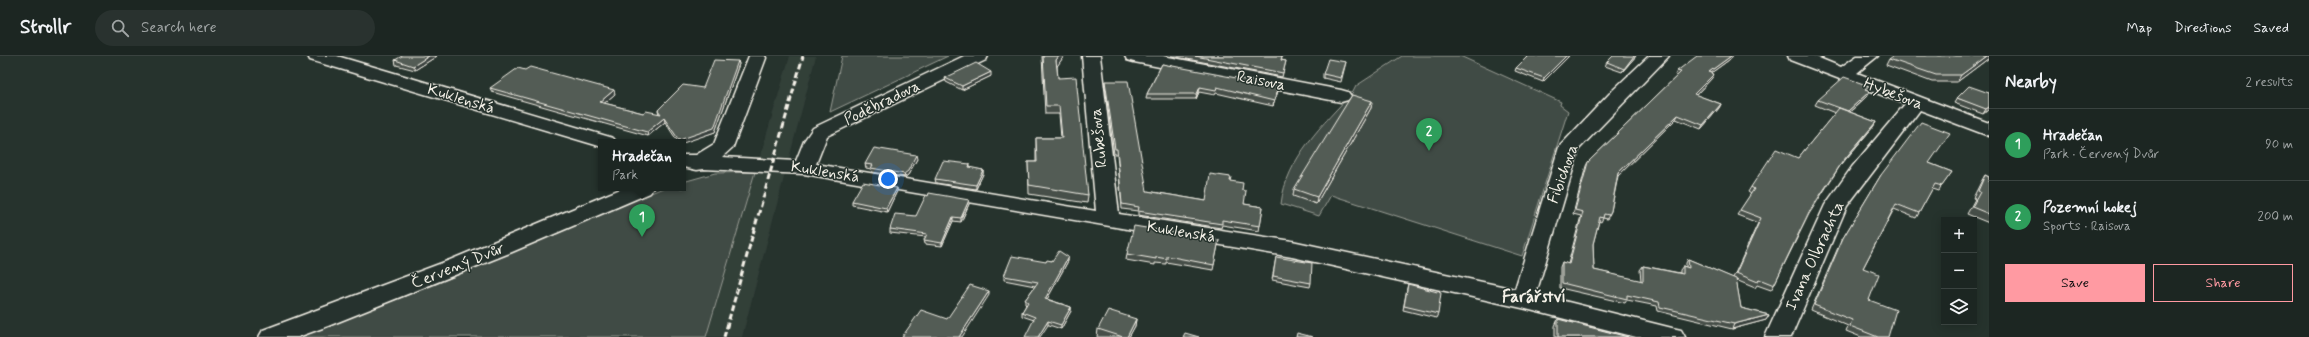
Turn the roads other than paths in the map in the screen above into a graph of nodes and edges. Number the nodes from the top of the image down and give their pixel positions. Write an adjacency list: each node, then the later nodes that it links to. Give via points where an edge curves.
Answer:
1 (317, 56): 13 (street, Kuklenská)
2 (979, 56): 15 (street, Poděbradova, via 820,132)
3 (1091, 56): 17 (street, Rubešova)
4 (1134, 56): 10 (street, Raisova)
5 (1660, 56): 18 (street, Fibichova, via 1608,105 1569,147)
6 (1797, 56): 9 (street, Hybešova)
7 (1869, 56): 9 (street)
8 (757, 58): 14 (street, via 723,147)
9 (1843, 74): 11 (street, Hybešova)
10 (1341, 96)
11 (1916, 103): 12 (street, Hybešova); 21 (street, Ivana Olbrachta, via 1836,205)
12 (1989, 130)
13 (598, 140)
14 (688, 165): 15 (street, Kuklenská)
15 (804, 168): 17 (street, Kuklenská)
16 (635, 191): 19 (street, Červený Dvůr, via 500,250)
17 (1108, 220): 18 (street, Kuklenská, via 1292,249)
18 (1522, 299): 20 (street, Kuklenská)
19 (272, 337)
20 (1672, 337)
21 (1778, 337)

